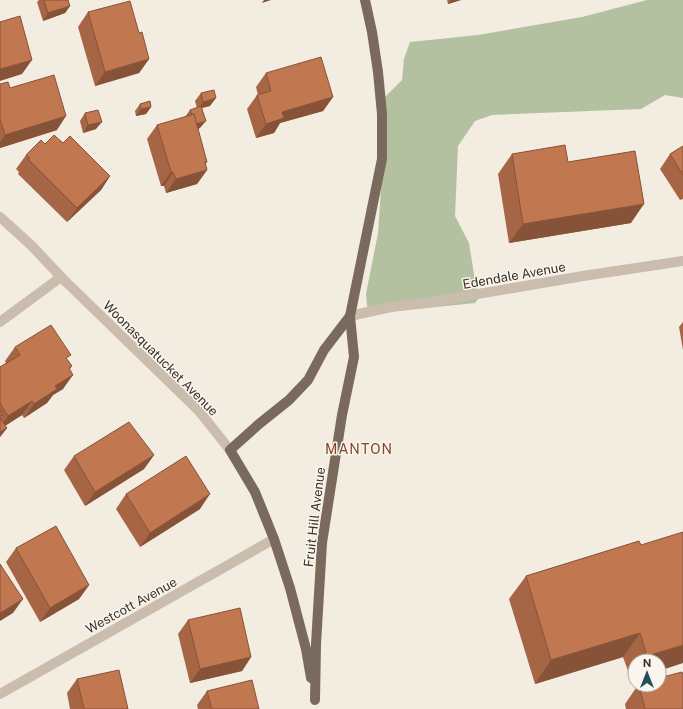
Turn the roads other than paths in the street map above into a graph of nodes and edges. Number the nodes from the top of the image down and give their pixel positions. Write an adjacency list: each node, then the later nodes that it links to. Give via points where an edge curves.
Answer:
1 (365, 0): 5 (main road, Fruit Hill Avenue, via 378,72 382,114 382,159)
2 (0, 217): 4 (street, Woonasquatucket Avenue)
3 (683, 261): 5 (street, Edendale Avenue, via 391,307)
4 (61, 277): 6 (street); 7 (street, Woonasquatucket Avenue, via 199,411)
5 (350, 316): 7 (main road, Fruit Hill Avenue, via 324,350 308,380 289,400); 10 (main road, Fruit Hill Avenue, via 354,357 342,415 322,544)
6 (0, 322)
7 (230, 450): 8 (main road, Woonasquatucket Avenue, via 255,492)
8 (274, 539): 9 (street, Westcott Avenue); 10 (main road, Fruit Hill Avenue, via 306,649)
9 (0, 694)
10 (316, 704)

